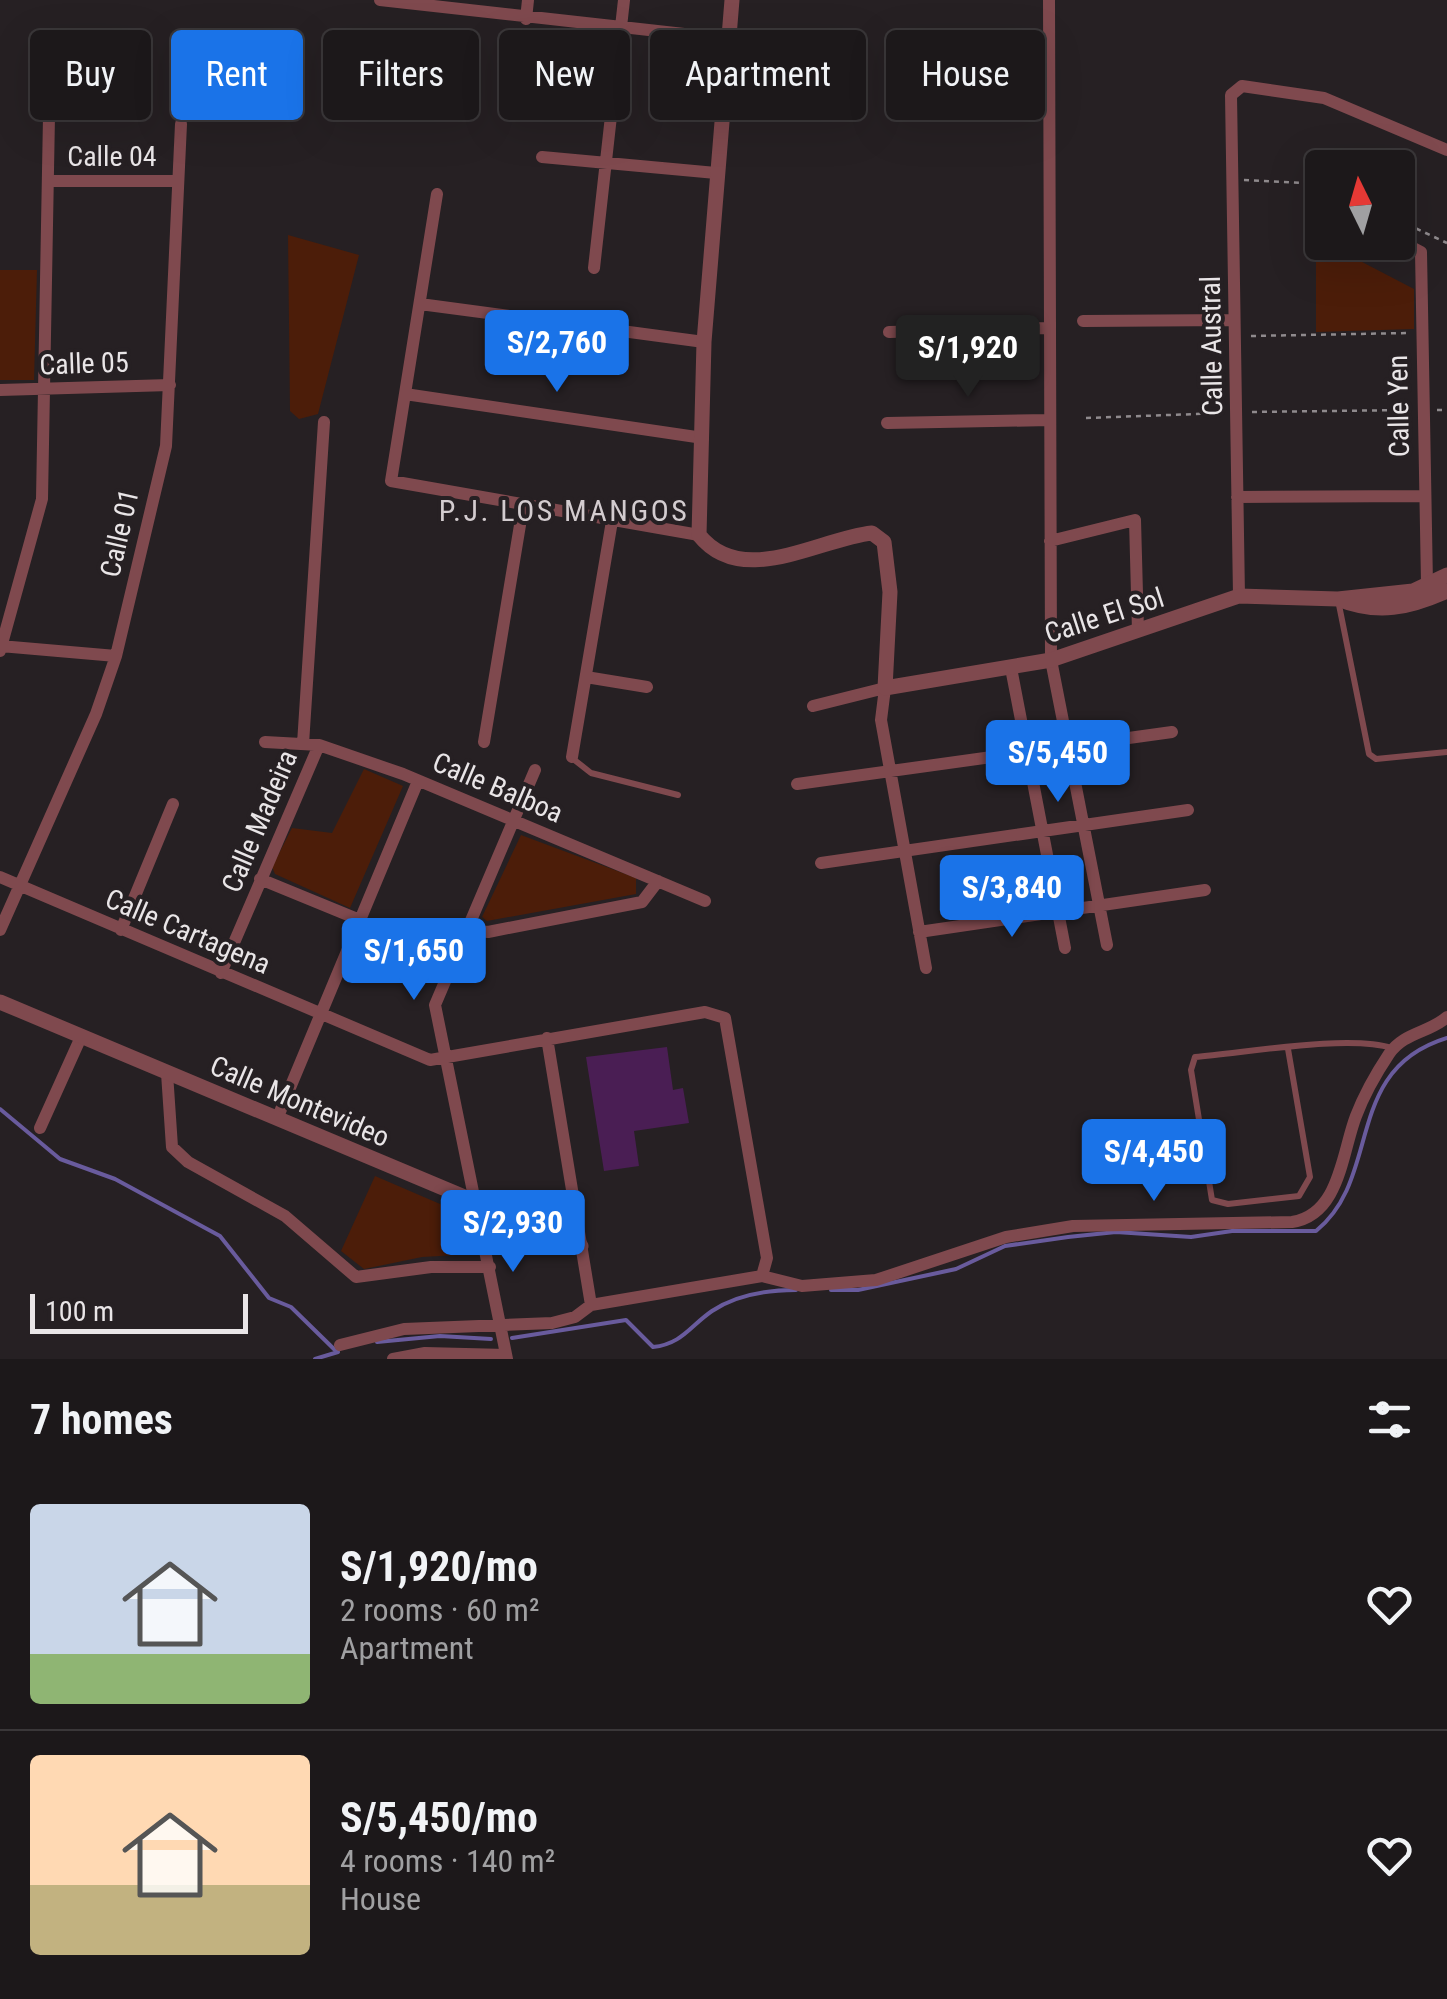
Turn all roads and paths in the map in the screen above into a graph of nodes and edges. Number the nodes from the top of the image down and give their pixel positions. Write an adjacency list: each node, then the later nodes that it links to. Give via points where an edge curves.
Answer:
1 (380, 0): 6 (street)
2 (528, 0): 7 (street)
3 (624, 0): 8 (street)
4 (732, 0): 9 (street)
5 (1048, 0): 30 (street)
6 (428, 4): 7 (street)
7 (526, 19): 8 (street)
8 (621, 28): 10 (street); 16 (street)
9 (730, 30)
10 (650, 31)
11 (49, 120): 19 (street)
12 (721, 120): 17 (street)
13 (181, 124): 20 (street, Calle 01)
14 (1447, 150): 18 (street, Calle Austral, via 1324,98 1242,86 1232,95)
15 (542, 157): 16 (street)
16 (602, 163): 17 (street); 26 (street)
17 (716, 173): 34 (street)
18 (1232, 180): 21 (path); 28 (street, Calle Austral)
19 (48, 181): 20 (street, Calle 04); 37 (street)
20 (178, 181): 35 (street, Calle 01)
21 (1305, 183)
22 (438, 194): 27 (street)
23 (1415, 228): 24 (path)
24 (1447, 243)
25 (1415, 249): 32 (street, Calle Yen)
26 (594, 268)
27 (420, 304): 34 (street); 38 (street)
28 (1234, 320): 29 (street); 33 (street, Calle Austral)
29 (1083, 321)
30 (1050, 328): 31 (street); 43 (street)
31 (890, 332)
32 (1422, 332): 33 (path); 39 (street, Calle Yen)
33 (1234, 337): 41 (street, Calle Austral)
34 (704, 342): 46 (street)
35 (170, 385): 37 (street, Calle 05); 60 (street, Calle 01, via 166,446)
36 (0, 390): 37 (street, Calle 05)
37 (44, 390): 59 (street, via 42,499)
38 (405, 394): 46 (street); 49 (street, via 391,481)
39 (1424, 410): 40 (path); 41 (path); 47 (street, Calle Yen)
40 (1447, 410)
41 (1238, 413): 42 (path); 48 (street, Calle Austral)
42 (1086, 418)
43 (1050, 420): 45 (street); 52 (street)
44 (324, 422): 70 (street)
45 (887, 423)
46 (703, 438): 51 (street)
47 (1425, 496): 48 (street); 54 (street, Calle Yen)
48 (1236, 497): 56 (street, Calle Austral)
49 (523, 507): 50 (street); 69 (street)
50 (612, 521): 51 (street); 63 (street)
51 (699, 535): 65 (street, via 722,556 736,557 795,556 872,533 884,542 890,592)
52 (1050, 542): 58 (street, via 1135,520); 61 (street)
53 (1447, 575): 54 (street)
54 (1427, 584): 57 (street)
55 (1447, 592): 57 (street, via 1393,609 1363,609)
56 (1238, 596): 57 (street, Calle El Sol); 58 (street, Calle El Sol)
57 (1338, 599): 74 (lane, via 1369,754 1376,759)
58 (1138, 631): 61 (street, Calle El Sol)
59 (1, 648): 60 (street)
60 (116, 656): 91 (street, Calle 01)
61 (1051, 660): 62 (street, Calle El Sol); 72 (street)
62 (1011, 668): 65 (street, Calle El Sol); 73 (street)
63 (586, 678): 64 (street); 75 (street)
64 (647, 687)
65 (885, 688): 66 (street); 77 (street, via 881,720)
66 (813, 706)
67 (1172, 732): 72 (street)
68 (265, 742): 70 (street, Calle Balboa)
69 (484, 742)
70 (303, 744): 71 (street, Calle Balboa)
71 (319, 745): 78 (street, Calle Balboa); 89 (street, Calle Madeira)
72 (1068, 746): 73 (street); 84 (street)
73 (1027, 752): 77 (street); 85 (street)
74 (1447, 752)
75 (572, 757): 80 (lane, via 591,773)
76 (535, 770): 83 (street)
77 (890, 772): 79 (street); 86 (street)
78 (418, 780): 83 (street, Calle Balboa); 96 (street)
79 (797, 784)
80 (678, 795)
81 (173, 804): 98 (street)
82 (1188, 810): 84 (street)
83 (514, 820): 90 (street, Calle Balboa); 99 (street)
84 (1084, 824): 85 (street); 94 (street)
85 (1042, 830): 86 (street); 95 (street)
86 (904, 852): 87 (street); 100 (street)
87 (822, 863)
88 (0, 877): 91 (street, Calle Cartagena)
89 (260, 879): 96 (street); 104 (street, Calle Madeira)
90 (658, 881): 93 (street, Calle Balboa); 99 (street, via 642,902 488,932)
91 (20, 885): 97 (street, Calle 01); 98 (street, Calle Cartagena)
92 (1206, 890): 94 (street)
93 (705, 901)
94 (1099, 906): 95 (street); 101 (street)
95 (1059, 912): 100 (street); 102 (street)
96 (360, 920): 106 (street)
97 (0, 930)
98 (122, 930): 104 (street, Calle Cartagena)
99 (468, 930): 112 (street, via 435,1005)
100 (919, 932): 103 (street)
101 (1107, 945)
102 (1065, 948)
103 (926, 968)
104 (221, 973): 106 (street, Calle Cartagena)
105 (0, 1002): 108 (street, Calle Montevideo)
106 (320, 1015): 112 (street, Calle Cartagena, via 430,1060); 114 (street)
107 (1447, 1017): 110 (street)
108 (81, 1037): 113 (street, Calle Montevideo); 115 (street)
109 (547, 1038): 112 (street, Calle Cartagena); 117 (street); 119 (street, Calle Cartagena, via 705,1012 722,1015 767,1258)
110 (1393, 1048): 111 (lane, via 1374,1042); 119 (street, via 1356,1115 1327,1200 1310,1217 1058,1228 1006,1237 876,1280 802,1286)
111 (1288, 1049): 111 (lane, via 1195,1056 1191,1070 1212,1200 1299,1196 1310,1177)
112 (446, 1059): 116 (street)
113 (167, 1074): 114 (street, Calle Montevideo); 118 (street, via 172,1146 188,1162 285,1216 356,1277)
114 (277, 1119): 116 (street, Calle Montevideo)
115 (40, 1128)
116 (474, 1201): 117 (street, Calle Montevideo); 118 (street)
117 (582, 1246): 120 (street)
118 (490, 1266): 121 (street)
119 (760, 1278): 120 (street)
120 (591, 1305): 121 (street, via 575,1317)
121 (502, 1328): 122 (street, via 404,1329); 123 (street)
122 (340, 1345)
123 (507, 1357): 124 (street, via 425,1352)
124 (393, 1359)

